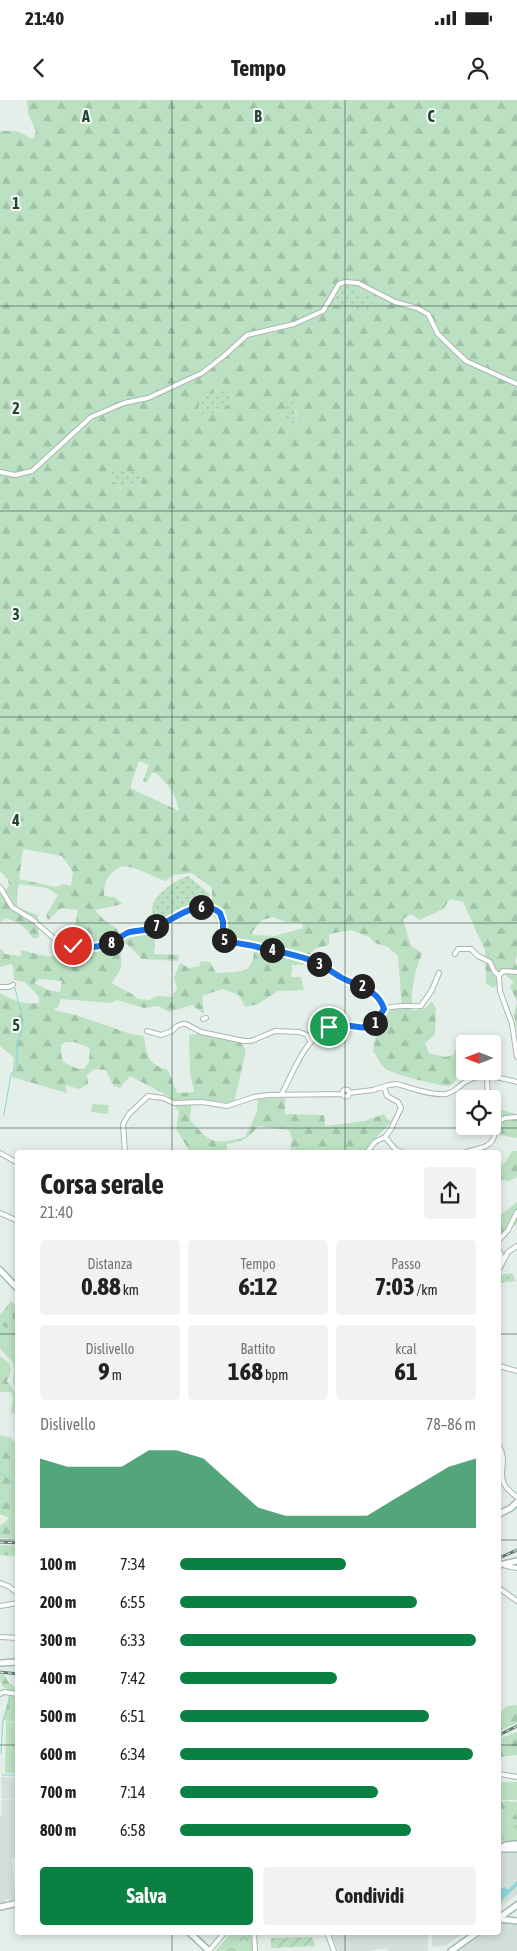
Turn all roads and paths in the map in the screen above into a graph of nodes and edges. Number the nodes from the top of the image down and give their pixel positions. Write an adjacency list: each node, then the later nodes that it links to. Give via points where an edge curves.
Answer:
1 (517, 384): 2 (street, via 466,360 438,334 428,314 418,308 395,302 358,283 344,282 339,284 323,311 294,324 247,335 202,373 148,398 124,403 91,417 32,472 15,475)
2 (0, 472)
3 (0, 888): 10 (street, via 12,907 33,920 57,942 73,946 111,943 126,934 155,927 190,910 212,908 220,913 223,940 314,962 366,988 378,998)
4 (454, 954): 7 (street, via 458,949 471,949 490,962)
5 (517, 972): 7 (street, via 503,971)
6 (439, 973): 10 (street, via 421,1006 393,1005)
7 (499, 976): 13 (street)
8 (13, 984): 9 (street)
9 (0, 987)
10 (384, 1009): 12 (street, via 372,1027 336,1025)
11 (146, 1032): 12 (street, via 161,1035 186,1024 201,1032 244,1041 275,1031 299,1032 307,1035)
12 (310, 1041): 20 (street)
13 (517, 1057)
14 (501, 1078): 17 (street)
15 (470, 1080): 19 (street, via 454,1092 443,1094 397,1084)
16 (491, 1080): 18 (street)
17 (517, 1082)
18 (492, 1083)
19 (384, 1087): 20 (street, via 349,1093 346,1090 343,1094); 24 (street, via 387,1096 398,1102 401,1108)
20 (281, 1095): 25 (street, via 254,1097 227,1106 202,1102 174,1103 148,1096 123,1124)
21 (517, 1117): 22 (street)
22 (501, 1120)
23 (493, 1135): 28 (street, via 489,1145)
24 (385, 1136): 26 (street); 27 (street)
25 (125, 1150)
26 (369, 1150)
27 (399, 1150)
28 (473, 1150)
29 (0, 1153): 30 (street)
30 (15, 1160)
31 (517, 1212): 34 (street)
32 (0, 1213): 33 (street)
33 (15, 1220)
34 (501, 1238)
35 (517, 1246): 37 (street)
36 (501, 1255): 37 (street)
37 (503, 1260): 38 (street)
38 (501, 1264)
39 (0, 1270): 40 (street)
40 (15, 1286)
41 (501, 1367): 42 (street)
42 (517, 1371)
43 (501, 1474): 44 (street, via 504,1486)
44 (517, 1497)
45 (517, 1502): 46 (street)
46 (501, 1513)
47 (517, 1561): 48 (street)
48 (502, 1565): 49 (street)
49 (517, 1568)
50 (0, 1583): 52 (street)
51 (501, 1589): 53 (street)
52 (15, 1591)
53 (517, 1600)
54 (15, 1604): 55 (street)
55 (0, 1606)
56 (0, 1637): 57 (street)
57 (15, 1638)
58 (15, 1662): 59 (street)
59 (0, 1663)
60 (0, 1694): 61 (street)
61 (15, 1694)
62 (501, 1774): 63 (street)
63 (517, 1778)
64 (517, 1844): 65 (street)
65 (501, 1848)
66 (501, 1849): 67 (street)
67 (515, 1849)
68 (15, 1904): 70 (street)
69 (517, 1905): 71 (street)
70 (0, 1907)
71 (512, 1909): 72 (street); 74 (street, via 512,1916)
72 (501, 1917)
73 (501, 1919): 74 (street)
74 (517, 1921)
75 (192, 1935): 80 (street)
76 (222, 1935): 80 (street)
77 (254, 1935): 81 (street)
78 (329, 1935): 82 (street)
79 (474, 1935): 83 (street)
80 (209, 1951)
81 (255, 1951)
82 (334, 1951)
83 (451, 1951)

